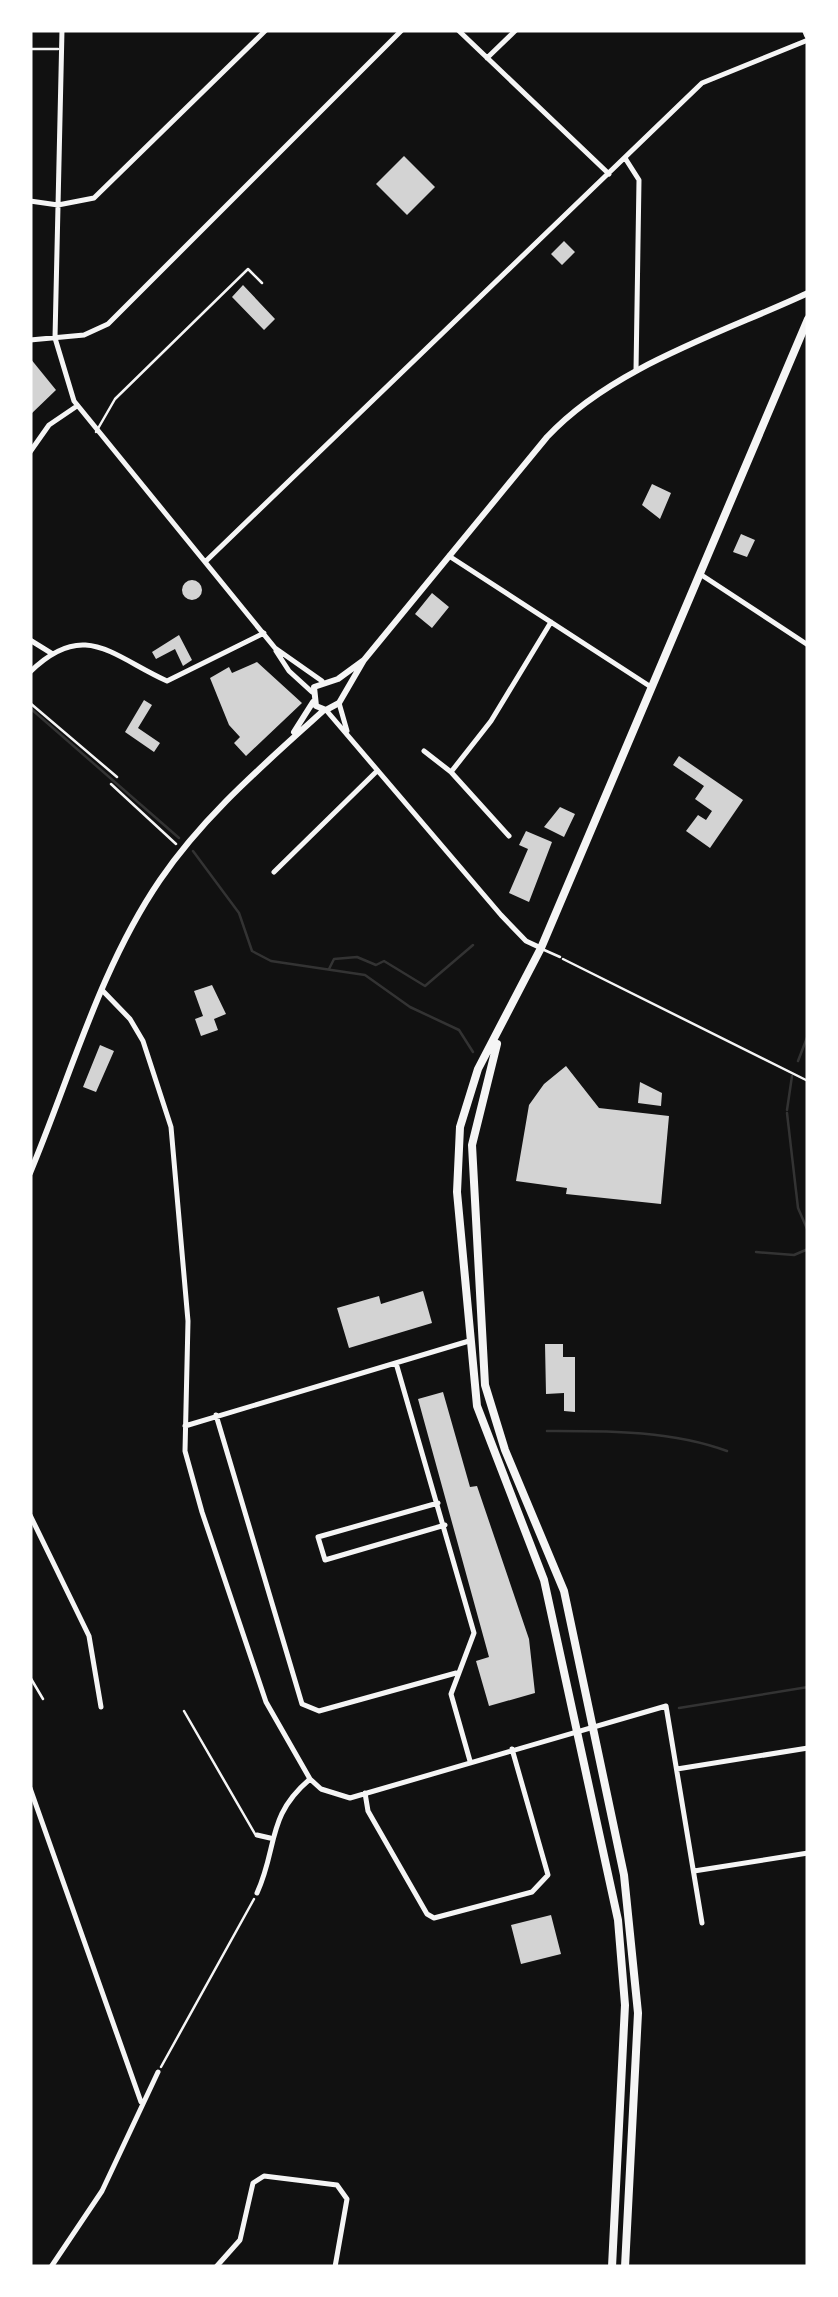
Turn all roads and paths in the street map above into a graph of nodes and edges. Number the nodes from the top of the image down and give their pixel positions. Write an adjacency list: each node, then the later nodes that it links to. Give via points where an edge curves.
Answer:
1 (62, 30): 8 (street)
2 (266, 30): 13 (street, via 94,198)
3 (402, 30): 17 (street, via 108,324)
4 (458, 30): 9 (street)
5 (516, 30): 9 (street)
6 (807, 35): 10 (street, via 715,74)
7 (30, 49): 8 (lane)
8 (62, 50): 13 (street)
9 (487, 58): 11 (street)
10 (624, 158): 11 (street); 19 (street, via 639,180)
11 (608, 174): 24 (street)
12 (30, 201): 13 (street)
13 (58, 204): 17 (street)
14 (262, 283): 21 (lane, via 248,268 115,398)
15 (808, 293): 19 (street)
16 (808, 319): 25 (main road)
17 (56, 338): 18 (street); 20 (street)
18 (30, 340)
19 (636, 372): 23 (street, via 567,416)
20 (77, 406): 21 (street); 22 (street, via 49,425)
21 (96, 432): 24 (street)
22 (30, 452)
23 (449, 556): 26 (street); 32 (street)
24 (204, 562): 27 (street)
25 (700, 574): 29 (street); 36 (main road)
26 (550, 622): 36 (street); 47 (street, via 491,721)
27 (264, 633): 30 (street); 31 (street, via 167,680 97,645)
28 (30, 640): 31 (street)
29 (808, 644)
30 (275, 648): 34 (street); 37 (street)
31 (52, 653): 33 (street)
32 (364, 660): 35 (street); 38 (street)
33 (30, 672)
34 (322, 682): 35 (street); 37 (street)
35 (332, 682): 38 (street)
36 (651, 688): 53 (main road)
37 (312, 692): 39 (street)
38 (340, 693): 41 (street)
39 (313, 702): 42 (street); 43 (street)
40 (30, 703): 48 (path)
41 (338, 703): 42 (street); 44 (street)
42 (326, 710): 43 (street); 44 (street)
43 (290, 738): 51 (street)
44 (350, 738): 46 (street)
45 (424, 751): 47 (street)
46 (378, 770): 52 (street); 53 (street, via 501,914)
47 (451, 772): 50 (street)
48 (117, 777)
49 (111, 784): 51 (path)
50 (509, 836)
51 (183, 848): 55 (street, via 130,928)
52 (274, 872)
53 (541, 948): 54 (lane); 56 (main road)
54 (560, 957): 57 (path)
55 (102, 990): 58 (street); 62 (street, via 143,1041 171,1127 187,1300)
56 (500, 1034): 59 (main road, via 478,1069 460,1128 456,1192); 71 (main road, via 472,1144 486,1385 505,1450 564,1591)
57 (808, 1081)
58 (30, 1172)
59 (469, 1341): 60 (street); 72 (main road, via 477,1406 544,1580)
60 (396, 1363): 61 (street); 63 (street)
61 (216, 1415): 62 (street); 66 (street, via 302,1704 319,1711)
62 (186, 1426): 77 (street, via 190,1472 259,1688)
63 (438, 1503): 65 (street); 65 (street, via 318,1537 325,1560)
64 (30, 1515): 69 (street, via 89,1636)
65 (445, 1526): 66 (street, via 474,1633)
66 (456, 1673): 75 (street, via 451,1694)
67 (30, 1677): 68 (lane)
68 (42, 1699)
69 (101, 1707)
70 (184, 1711): 80 (lane)
71 (593, 1725): 72 (street); 76 (street, via 666,1706); 92 (main road, via 624,1876 638,2013)
72 (576, 1731): 74 (street); 91 (main road, via 613,1888 625,2005)
73 (808, 1748): 76 (street)
74 (512, 1749): 75 (street); 79 (street, via 548,1875 530,1892 434,1918 427,1914 368,1812)
75 (470, 1761): 79 (street)
76 (677, 1769): 83 (street)
77 (310, 1778): 79 (street, via 336,1796); 81 (street, via 286,1802)
78 (30, 1788): 87 (street)
79 (365, 1792)
80 (256, 1835): 81 (street)
81 (270, 1838): 84 (street, via 271,1862)
82 (808, 1852): 83 (street)
83 (694, 1871): 85 (street)
84 (257, 1893): 86 (path)
85 (702, 1923)
86 (158, 2072): 87 (street)
87 (141, 2102): 88 (street, via 102,2191)
88 (51, 2267)
89 (216, 2267): 90 (street, via 240,2240 253,2184 264,2176 344,2190)
90 (335, 2267)
91 (612, 2267)
92 (625, 2267)

